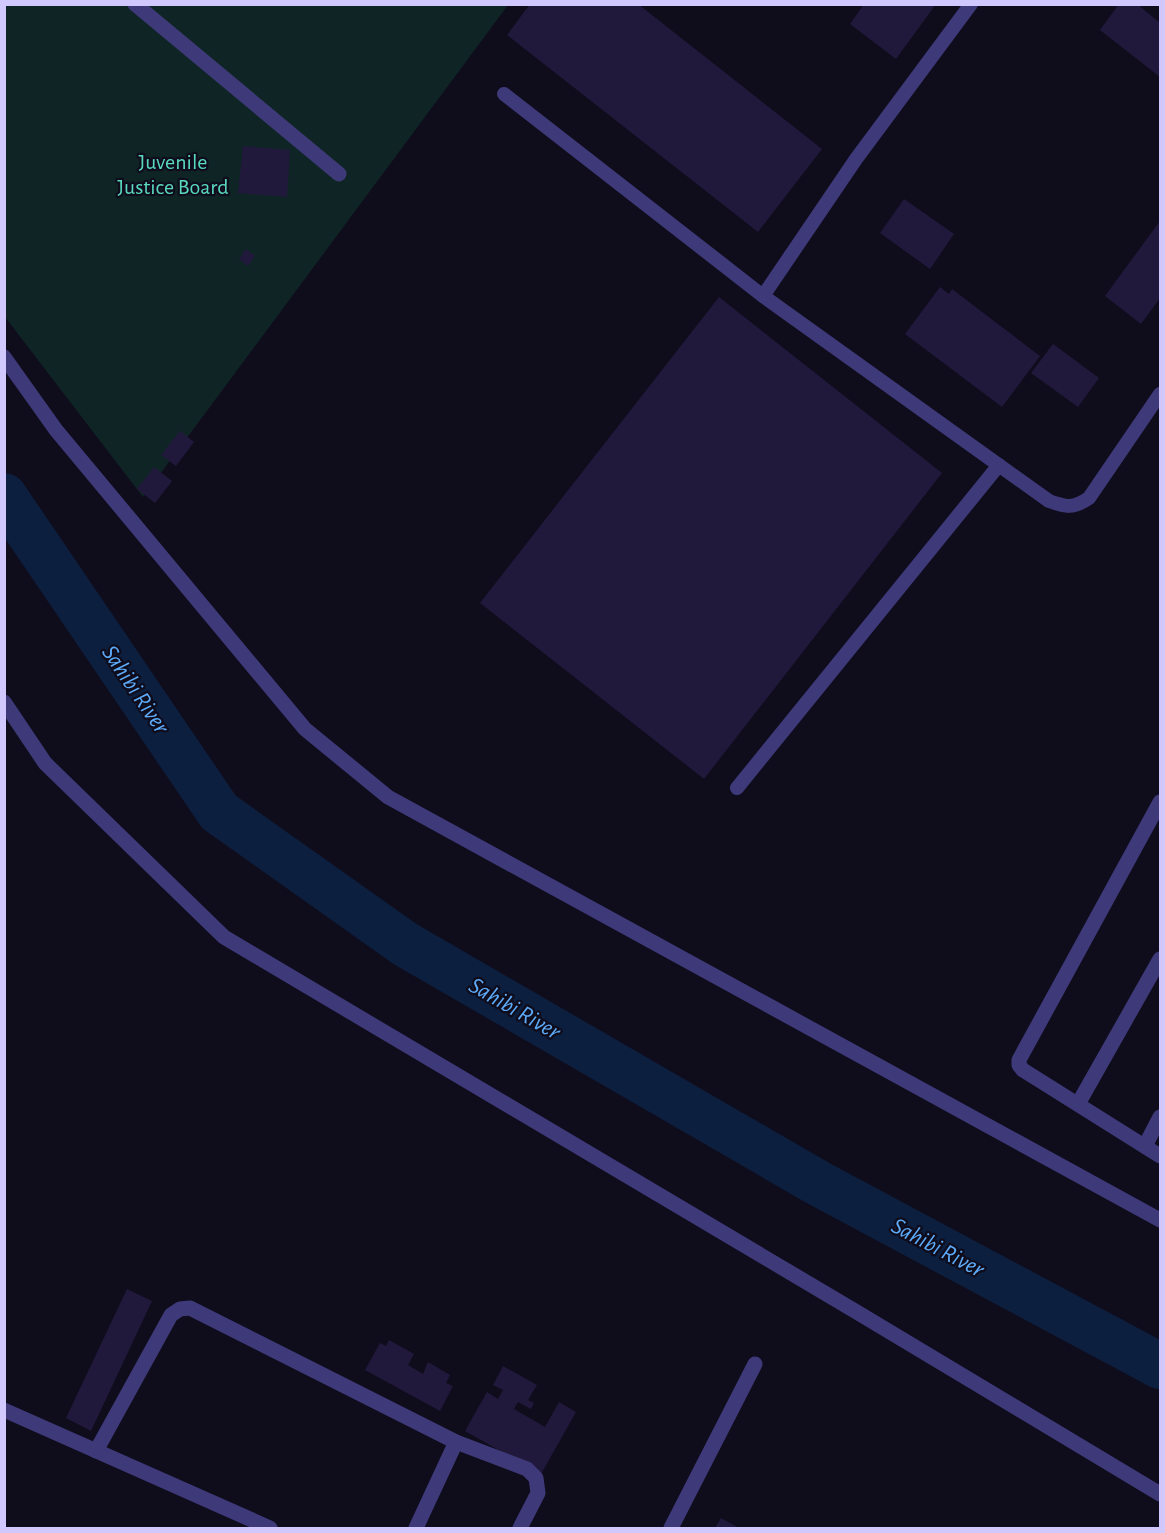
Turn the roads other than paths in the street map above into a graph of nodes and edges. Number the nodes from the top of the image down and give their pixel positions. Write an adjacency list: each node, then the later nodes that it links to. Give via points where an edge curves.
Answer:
1 (135, 4): 4 (street)
2 (971, 4): 5 (lane, via 856,159)
3 (504, 94): 5 (lane)
4 (339, 174)
5 (763, 296): 8 (lane)
6 (4, 357): 17 (street, via 56,430 304,729 388,797)
7 (1161, 394): 8 (lane, via 1089,498 1079,505 1049,501)
8 (999, 465): 10 (lane)
9 (4, 702): 22 (street, via 45,763 224,937)
10 (737, 788)
11 (1161, 802): 13 (street, via 1018,1060 1023,1070)
12 (1161, 959): 13 (street)
13 (1078, 1104): 15 (street)
14 (1161, 1117): 15 (street)
15 (1145, 1146): 16 (street)
16 (1161, 1156)
17 (1161, 1220)
18 (755, 1364): 26 (street)
19 (4, 1410): 21 (street)
20 (456, 1442): 21 (street, via 190,1308 171,1315); 24 (street); 25 (street, via 527,1469 536,1478 538,1493)
21 (96, 1451): 23 (street)
22 (1161, 1494)
23 (270, 1528)
24 (416, 1528)
25 (520, 1528)
26 (671, 1528)

